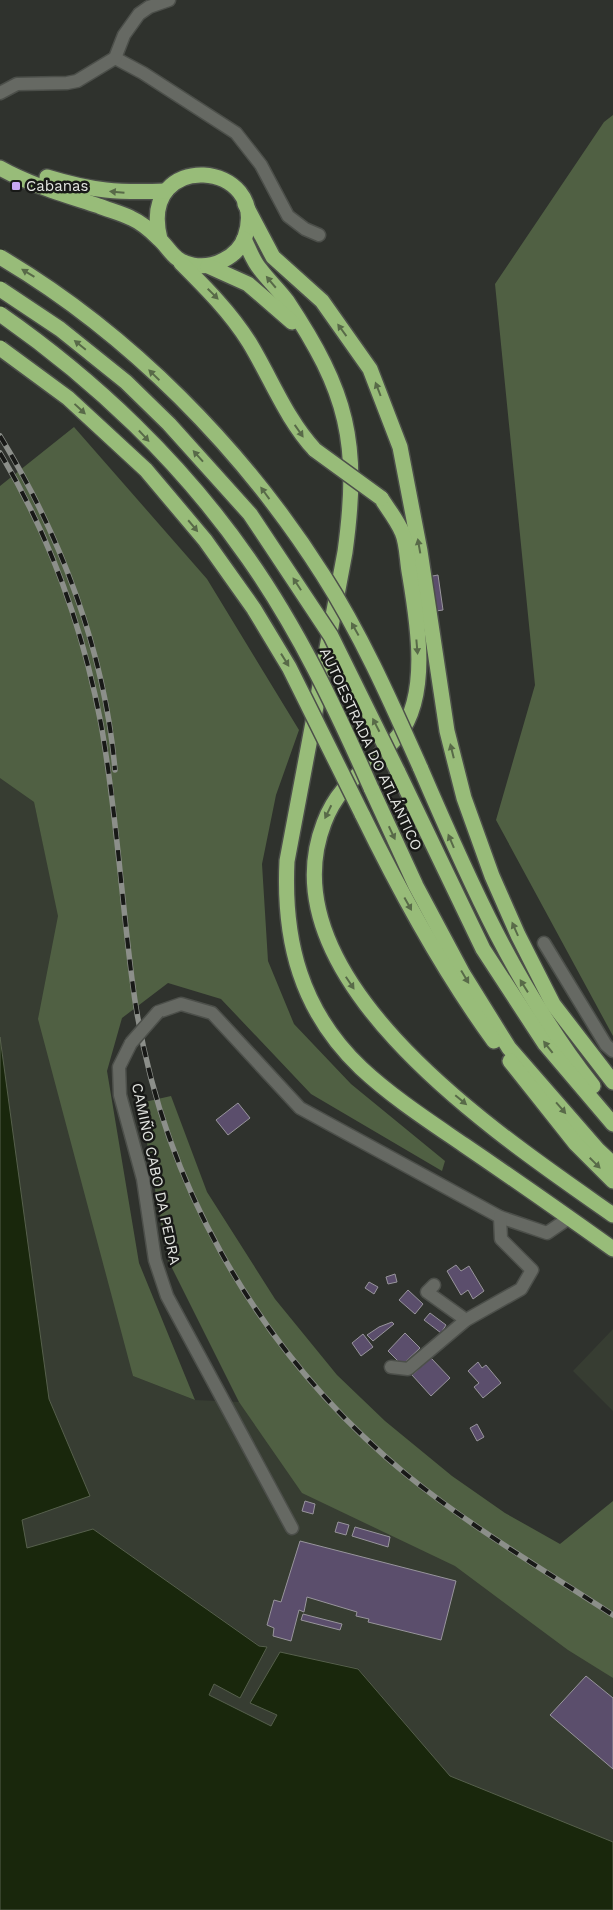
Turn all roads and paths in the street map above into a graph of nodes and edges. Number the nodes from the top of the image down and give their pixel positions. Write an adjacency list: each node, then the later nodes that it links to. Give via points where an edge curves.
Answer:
1 (169, 0): 2 (street, via 139,14 124,35)
2 (115, 58): 3 (street, via 77,81 16,84); 8 (street, via 159,82 236,133 262,165 288,216)
3 (0, 92)
4 (0, 162): 6 (highway, one-way to 4, via 123,193 85,188)
5 (0, 168): 9 (highway, via 131,218)
6 (166, 191): 7 (highway, via 180,179 200,174 220,177 236,188); 9 (highway, via 157,208 156,224)
7 (246, 204): 10 (highway, via 248,221); 20 (highway, one-way to 7, via 553,1004 507,910 464,798 447,731 420,551 400,447 370,369 322,301 273,257)
8 (319, 236)
9 (160, 239): 12 (highway)
10 (244, 239): 13 (highway, via 234,253); 16 (highway, one-way to 10, via 286,300 258,267)
11 (0, 257): 21 (highway, one-way to 11, bridge, via 562,1046 520,981 462,864 373,662 323,574 260,487 214,432 116,338 38,279)
12 (178, 260): 13 (highway); 25 (highway, one-way to 25, bridge, via 224,306 249,342 299,433 315,450 381,498 402,532 413,598 419,666 414,706 398,735 344,786 323,824 315,863 315,887 321,925 335,960 364,1003 402,1046 457,1097)
13 (208, 266): 16 (highway, via 248,284 281,310)
14 (0, 289): 22 (highway, AUTOESTRADA DO ATLÁNTICO, one-way to 14, bridge, via 545,1044 483,949 331,636 250,514 169,424 126,382 60,329)
15 (0, 314): 23 (highway, AUTOESTRADA DO ATLÁNTICO, one-way to 23, bridge, via 79,373 133,424 205,500 248,558 304,649 342,722 416,886 463,974 509,1048)
16 (307, 337): 27 (highway, via 339,397 350,447 352,483 345,552 287,861 286,907 293,955 322,1020 360,1067 410,1107)
17 (0, 348): 24 (highway, one-way to 24, bridge, via 68,398 146,470 205,540 290,667 407,901 478,1018 532,1092)
18 (544, 943): 19 (street, via 606,1045)
19 (613, 1051)
20 (613, 1082)
21 (613, 1111)
22 (613, 1124)
23 (613, 1164)
24 (613, 1181)
25 (613, 1215)
26 (500, 1217): 27 (street, CAMIÑO CABO DA PEDRA, via 547,1233); 30 (street, via 501,1239 532,1270 521,1289); 32 (street, CAMIÑO CABO DA PEDRA, bridge, via 300,1108 212,1013 181,1004 158,1012 131,1043 119,1067 120,1095 143,1179 155,1260 167,1296)
27 (569, 1218): 28 (highway)
28 (613, 1249)
29 (434, 1285): 30 (street, via 427,1292)
30 (466, 1320): 31 (street, via 408,1369)
31 (392, 1367)
32 (292, 1528)

